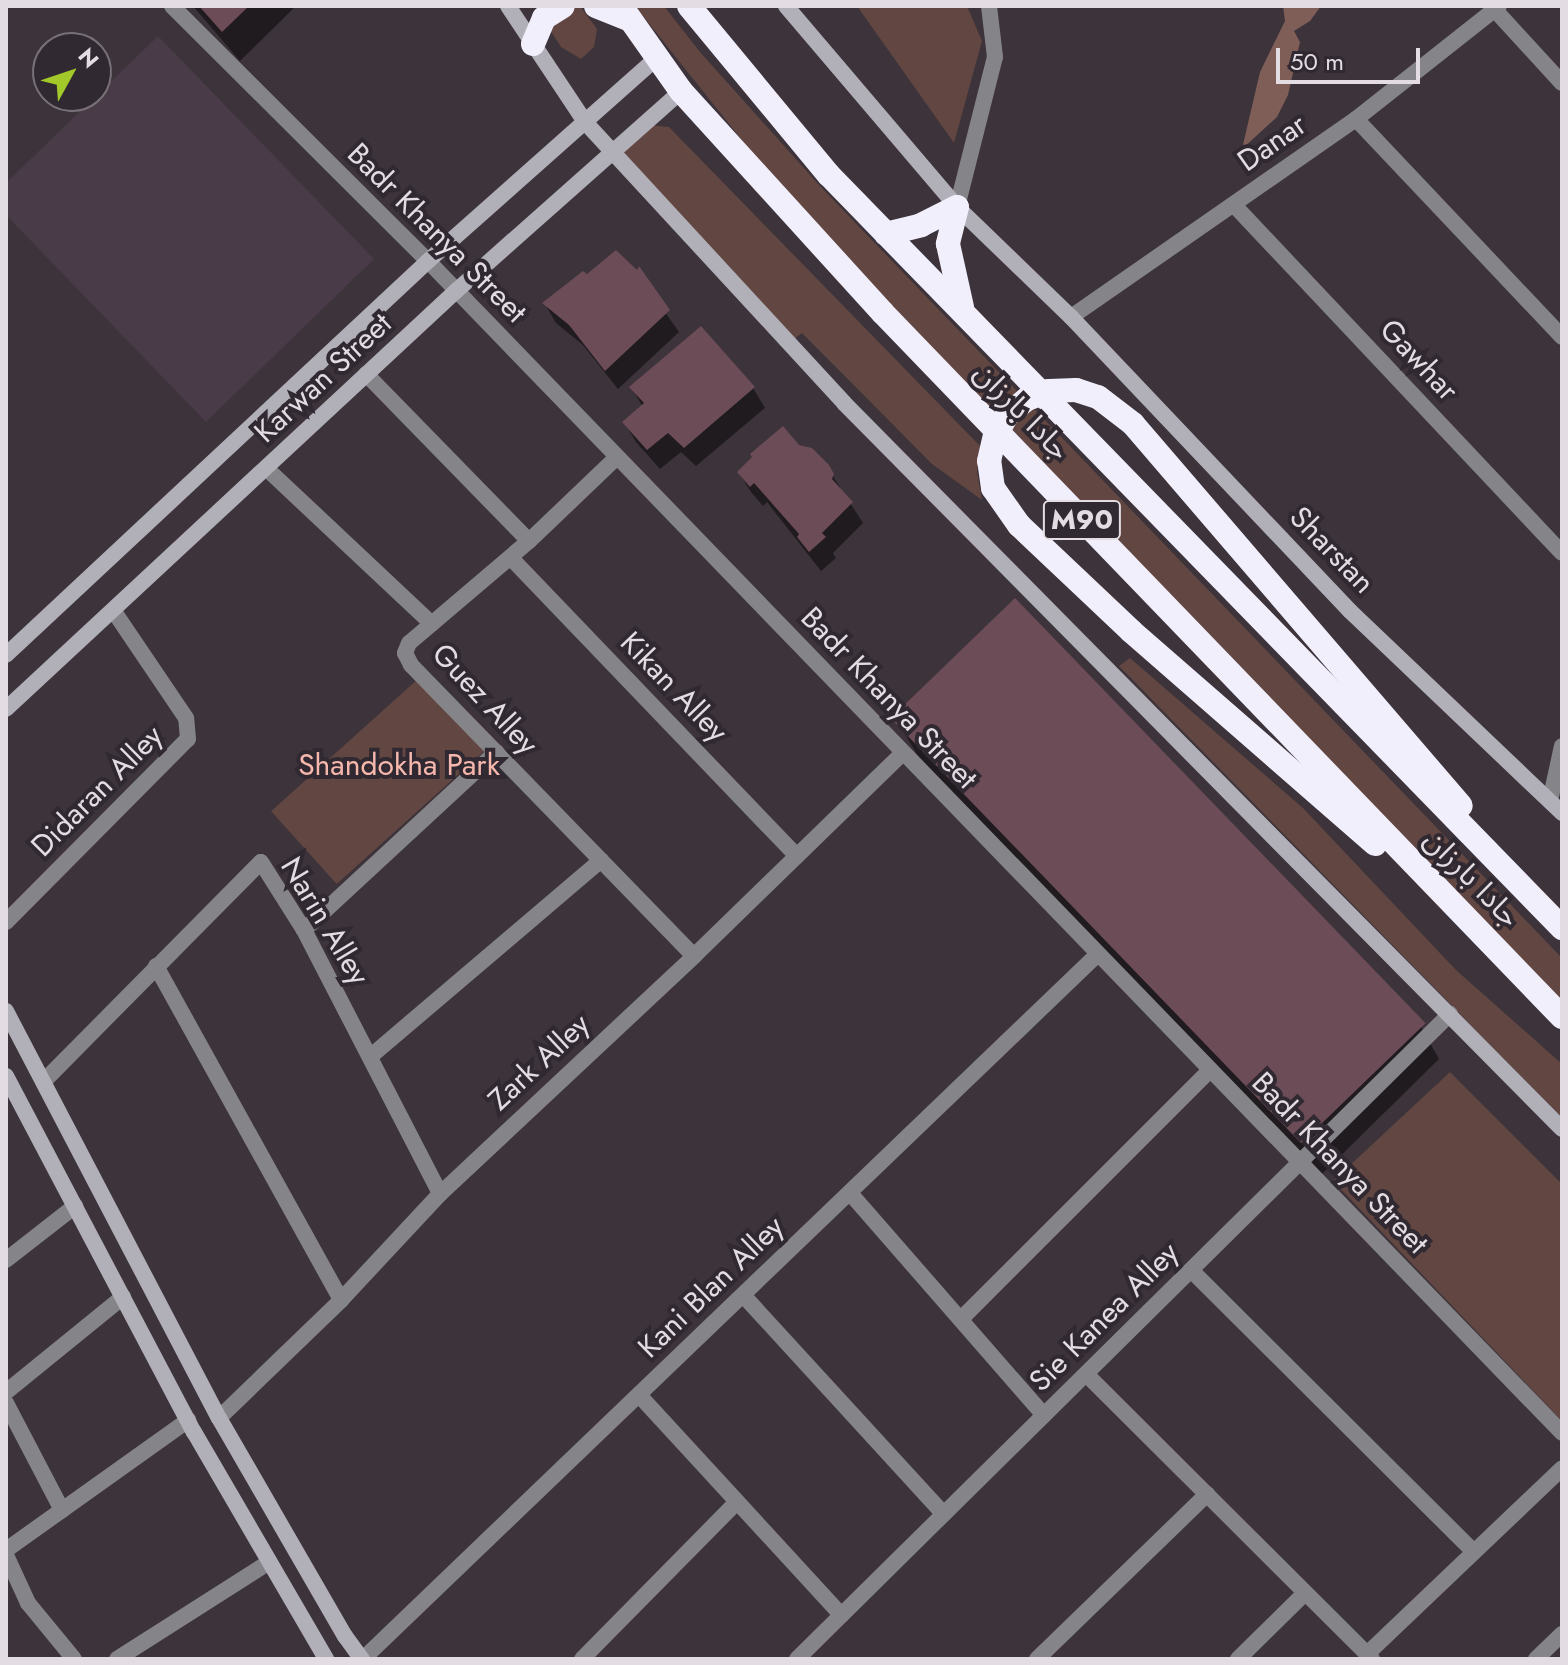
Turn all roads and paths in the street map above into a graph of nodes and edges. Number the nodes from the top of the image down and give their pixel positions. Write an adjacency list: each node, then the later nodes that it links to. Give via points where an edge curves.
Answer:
1 (172, 6): 20 (street, Badr Khanya Street)
2 (508, 6): 10 (main road)
3 (563, 6): 10 (highway, via 544,18)
4 (596, 6): 9 (highway)
5 (689, 6): 19 (highway, جادا بارزان / M90, via 829,175)
6 (786, 6): 18 (main road, Sharstan)
7 (989, 6): 18 (street, via 995,57)
8 (1497, 8): 12 (street); 14 (street, Danar)
9 (626, 13): 11 (highway, جادا بارزان / M90)
10 (533, 44): 15 (main road)
11 (657, 58): 13 (highway, جادا بارزان / M90); 15 (main road, Karwan Street)
12 (1562, 83)
13 (681, 91): 16 (main road, Karwan Street); 47 (highway, جادا بارزان / M90, via 883,313)
14 (1356, 119): 17 (street, Danar); 24 (street)
15 (585, 122): 16 (main road); 20 (main road, Karwan Street)
16 (611, 152): 21 (main road, Karwan Street); 49 (main road, via 844,403)
17 (1234, 205): 23 (street, Danar); 29 (street, Gawhar)
18 (957, 207): 19 (highway, via 930,222); 22 (highway, via 948,244); 23 (main road, Sharstan)
19 (886, 234): 22 (highway, جادا بارزان / M90)
20 (428, 261): 21 (street, Badr Khanya Street); 33 (main road, Karwan Street)
21 (456, 291): 25 (main road, Karwan Street); 26 (street, Badr Khanya Street)
22 (964, 313): 42 (highway, جادا بارزان / M90)
23 (1071, 317): 38 (main road, Sharstan, via 1350,611)
24 (1562, 337)
25 (366, 374): 27 (main road, Karwan Street); 28 (street)
26 (617, 457): 28 (street, Guez Alley); 37 (street, Badr Khanya Street)
27 (267, 469): 31 (main road, Karwan Street); 32 (street)
28 (529, 541): 30 (street, Guez Alley)
29 (1562, 553)
30 (511, 558): 32 (street, Guez Alley); 39 (street, Kikan Alley)
31 (113, 610): 34 (main road, Karwan Street); 41 (street, Didaran Alley, via 186,718 188,739)
32 (432, 624): 36 (street, Guez Alley, via 409,643 405,653 411,665)
33 (6, 655)
34 (6, 709)
35 (1562, 746): 38 (street)
36 (496, 752): 40 (street, Guez Alley); 43 (street)
37 (903, 753): 39 (street, Zark Alley); 44 (street, Badr Khanya Street)
38 (1556, 807)
39 (797, 856): 45 (street, Zark Alley)
40 (601, 860): 45 (street, Guez Alley); 51 (street)
41 (6, 922)
42 (1562, 928): 47 (highway, bridge, via 1133,424 1098,397 1076,390 1049,391 1007,415 989,461 993,488 1019,525 1131,631)
43 (304, 930): 46 (street, Narin Alley, via 261,862); 51 (street, Narin Alley)
44 (1098, 954): 52 (street, Badr Khanya Street); 57 (street, Kani Blan Alley)
45 (694, 956): 58 (street, Zark Alley)
46 (156, 966): 54 (street, Narin Alley); 64 (street)
47 (1520, 974): 50 (highway, جادا بارزان / M90)
48 (6, 1011): 54 (main road)
49 (1450, 1014): 55 (main road); 56 (street, Sie Kanea Alley)
50 (1562, 1017)
51 (371, 1056): 58 (street, Narin Alley)
52 (1210, 1070): 56 (street, Badr Khanya Street); 65 (street)
53 (6, 1076): 59 (main road)
54 (44, 1081): 71 (main road)
55 (1562, 1129)
56 (1300, 1162): 61 (street, Sie Kanea Alley); 73 (street, Badr Khanya Street)
57 (850, 1193): 62 (street, Kani Blan Alley); 65 (street)
58 (440, 1194): 64 (street, Zark Alley)
59 (75, 1206): 60 (street); 63 (main road)
60 (6, 1260)
61 (1191, 1270): 66 (street, Sie Kanea Alley); 79 (street)
62 (743, 1295): 68 (street, Kani Blan Alley); 78 (street)
63 (123, 1297): 67 (street); 72 (main road)
64 (341, 1300): 71 (street, Zark Alley)
65 (962, 1318): 70 (street)
66 (1086, 1374): 70 (street, Sie Kanea Alley); 75 (street)
67 (6, 1392)
68 (639, 1395): 76 (street); 89 (street, Kani Blan Alley)
69 (6, 1403): 77 (street)
70 (1044, 1415): 78 (street, Sie Kanea Alley)
71 (219, 1418): 89 (main road)
72 (188, 1420): 77 (street); 81 (main road)
73 (1562, 1433)
74 (1562, 1468): 79 (street)
75 (1207, 1494): 82 (street); 92 (street)
76 (737, 1502): 83 (street); 90 (street)
77 (62, 1510): 80 (street)
78 (944, 1514): 83 (street, Sie Kanea Alley)
79 (1473, 1551): 85 (street)
80 (6, 1553): 86 (street, via 28,1603)
81 (269, 1562): 87 (street); 88 (main road)
82 (1304, 1594): 85 (street); 93 (street)
83 (841, 1615): 91 (street, Sie Kanea Alley)
84 (1562, 1634): 94 (street)
85 (1369, 1657)
86 (74, 1659)
87 (117, 1659)
88 (326, 1659)
89 (362, 1659)
90 (582, 1659)
91 (797, 1659)
92 (1037, 1659)
93 (1238, 1659)
94 (1536, 1659)

